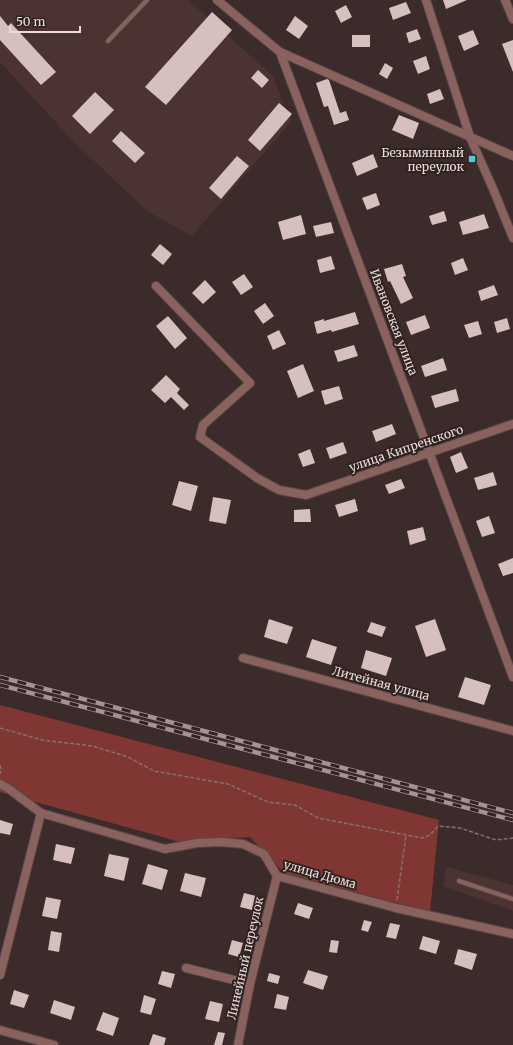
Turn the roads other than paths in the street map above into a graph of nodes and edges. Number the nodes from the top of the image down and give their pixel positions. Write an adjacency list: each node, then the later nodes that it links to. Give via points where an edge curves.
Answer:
1 (147, 0): 6 (lane)
2 (217, 0): 7 (street, Ивановская улица)
3 (426, 0): 8 (street)
4 (505, 0): 5 (street)
5 (513, 20)
6 (108, 41)
7 (280, 52): 8 (street); 13 (street, Ивановская улица)
8 (470, 137): 9 (street); 10 (street)
9 (513, 156)
10 (513, 238)
11 (156, 286): 13 (street, улица Кипренского, via 250,383 203,425 200,437 257,478 279,490 306,495)
12 (513, 424): 13 (street, улица Кипренского)
13 (430, 452): 15 (street, Ивановская улица)
14 (243, 658): 16 (street, Литейная улица)
15 (513, 677)
16 (513, 731)
17 (0, 784): 18 (street, улица Дюма)
18 (41, 813): 19 (street, улица Дюма, via 165,849 197,843 243,844 264,854); 24 (street)
19 (277, 876): 22 (street, улица Дюма, via 396,908); 25 (street, Линейный переулок)
20 (459, 881): 21 (lane)
21 (513, 899)
22 (513, 934)
23 (186, 968): 25 (street)
24 (0, 975)
25 (250, 984): 28 (street, Линейный переулок)
26 (0, 1030): 27 (street)
27 (54, 1045)
28 (238, 1045)

